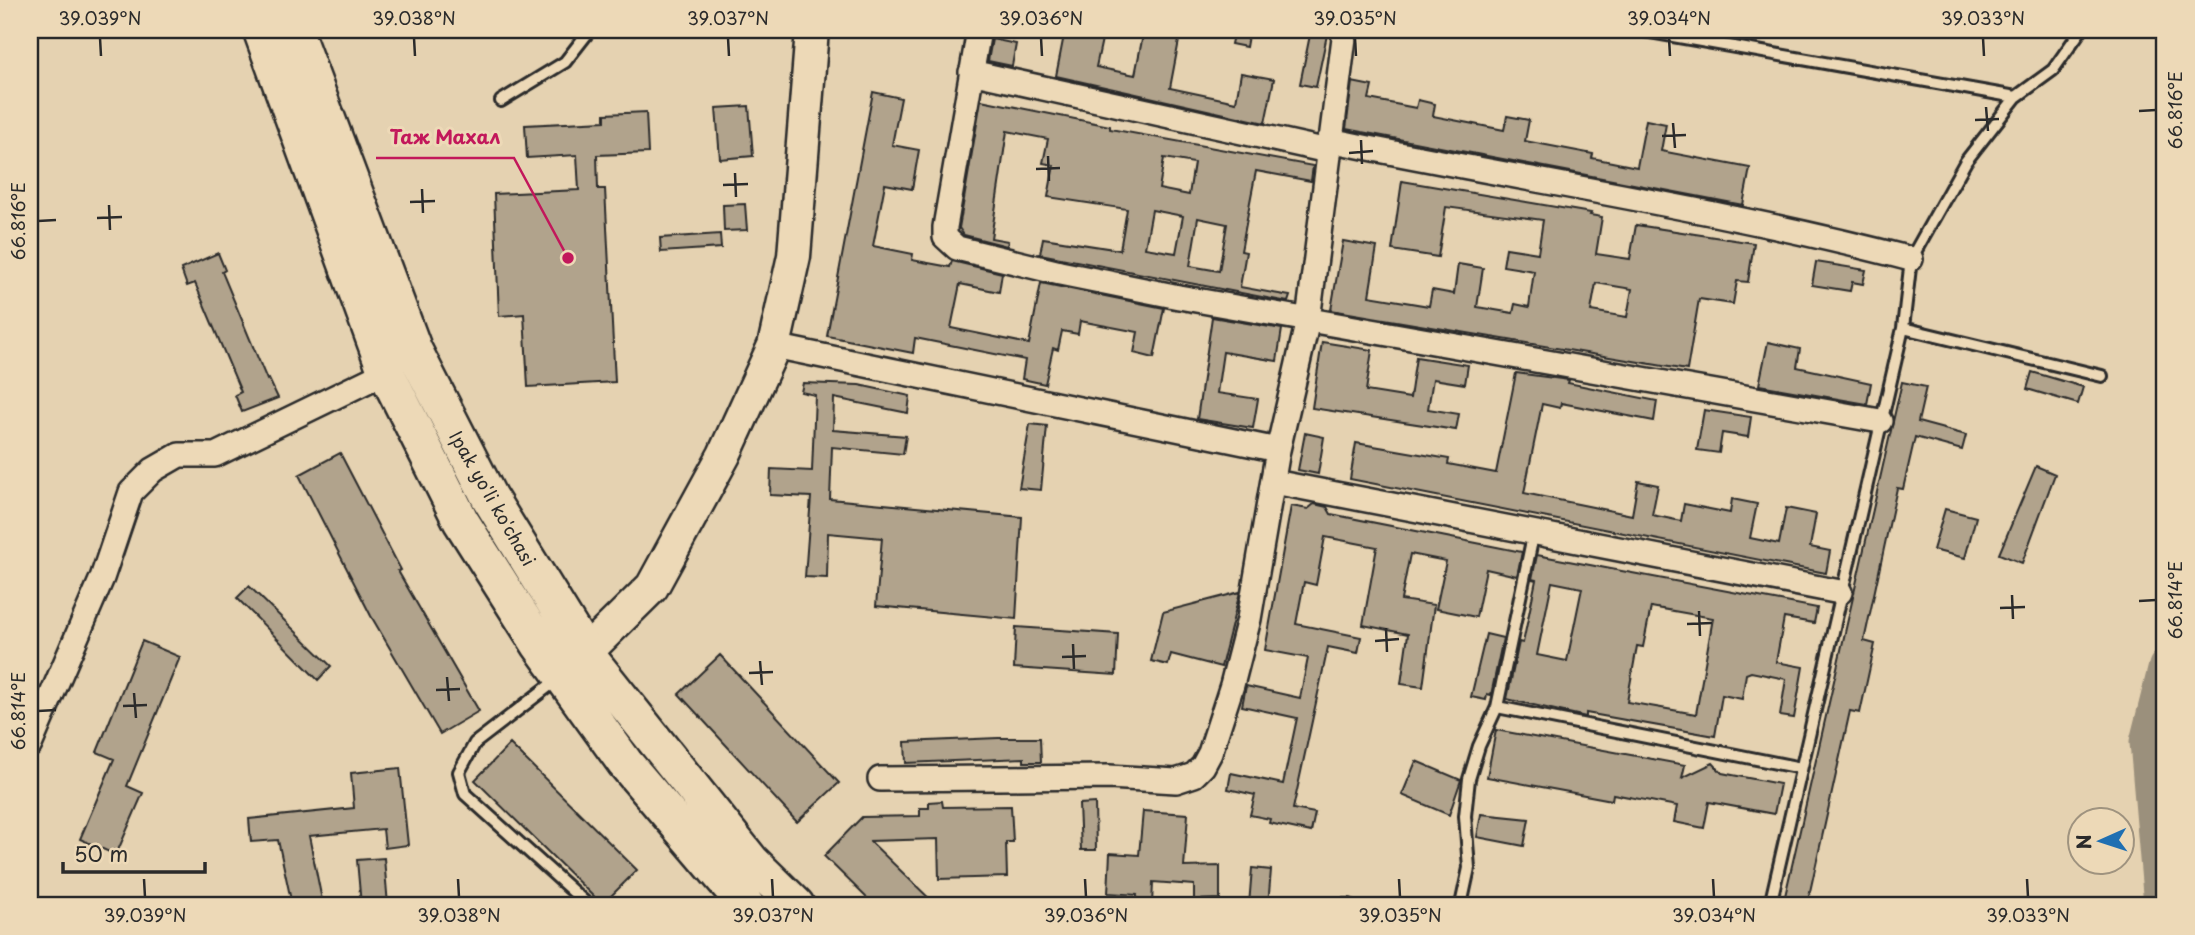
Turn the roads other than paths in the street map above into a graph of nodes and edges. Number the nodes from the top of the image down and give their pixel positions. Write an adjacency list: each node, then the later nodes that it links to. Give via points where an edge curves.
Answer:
1 (261, 30): 17 (main road, Ipak yo'li ko'chasi)
2 (294, 30): 24 (main road, Ipak yo'li ko'chasi, via 414,350)
3 (590, 30): 11 (lane, via 565,62)
4 (812, 30): 16 (main road, via 794,256)
5 (979, 30): 9 (street)
6 (1345, 30): 12 (street)
7 (1639, 30): 10 (lane)
8 (2081, 30): 10 (lane, via 2053,70)
9 (971, 72): 12 (street); 14 (street, via 945,227 950,244 967,253 1060,274)
10 (2016, 97): 13 (lane, via 1966,161)
11 (501, 101)
12 (1329, 146): 13 (street, via 1789,227); 14 (street)
13 (1911, 259): 15 (lane)
14 (1308, 320): 19 (street); 20 (street)
15 (1903, 328): 18 (lane); 19 (lane)
16 (774, 346): 20 (street); 24 (main road, via 724,455 652,587)
17 (386, 372): 24 (main road, Ipak yo'li ko'chasi, via 461,521); 26 (street, via 215,455 179,455 152,470 131,492 102,578)
18 (2102, 376)
19 (1880, 421): 23 (lane)
20 (1278, 450): 21 (street)
21 (1274, 482): 22 (street); 28 (street, via 1232,685 1210,753 1194,775 1158,781 1109,777)
22 (1534, 531): 23 (street); 25 (lane)
23 (1840, 592): 27 (lane)
24 (574, 665): 29 (lane, via 475,743 459,772 465,794); 30 (main road, Ipak yo'li ko'chasi, via 625,763); 31 (main road, Ipak yo'li ko'chasi)
25 (1497, 707): 27 (lane); 34 (lane, via 1469,779 1465,816 1469,868)
26 (30, 745)
27 (1801, 768): 35 (lane)
28 (880, 779)
29 (588, 905)
30 (746, 905)
31 (796, 905)
32 (1326, 905): 33 (lane)
33 (1349, 905)
34 (1461, 905)
35 (1770, 905)

